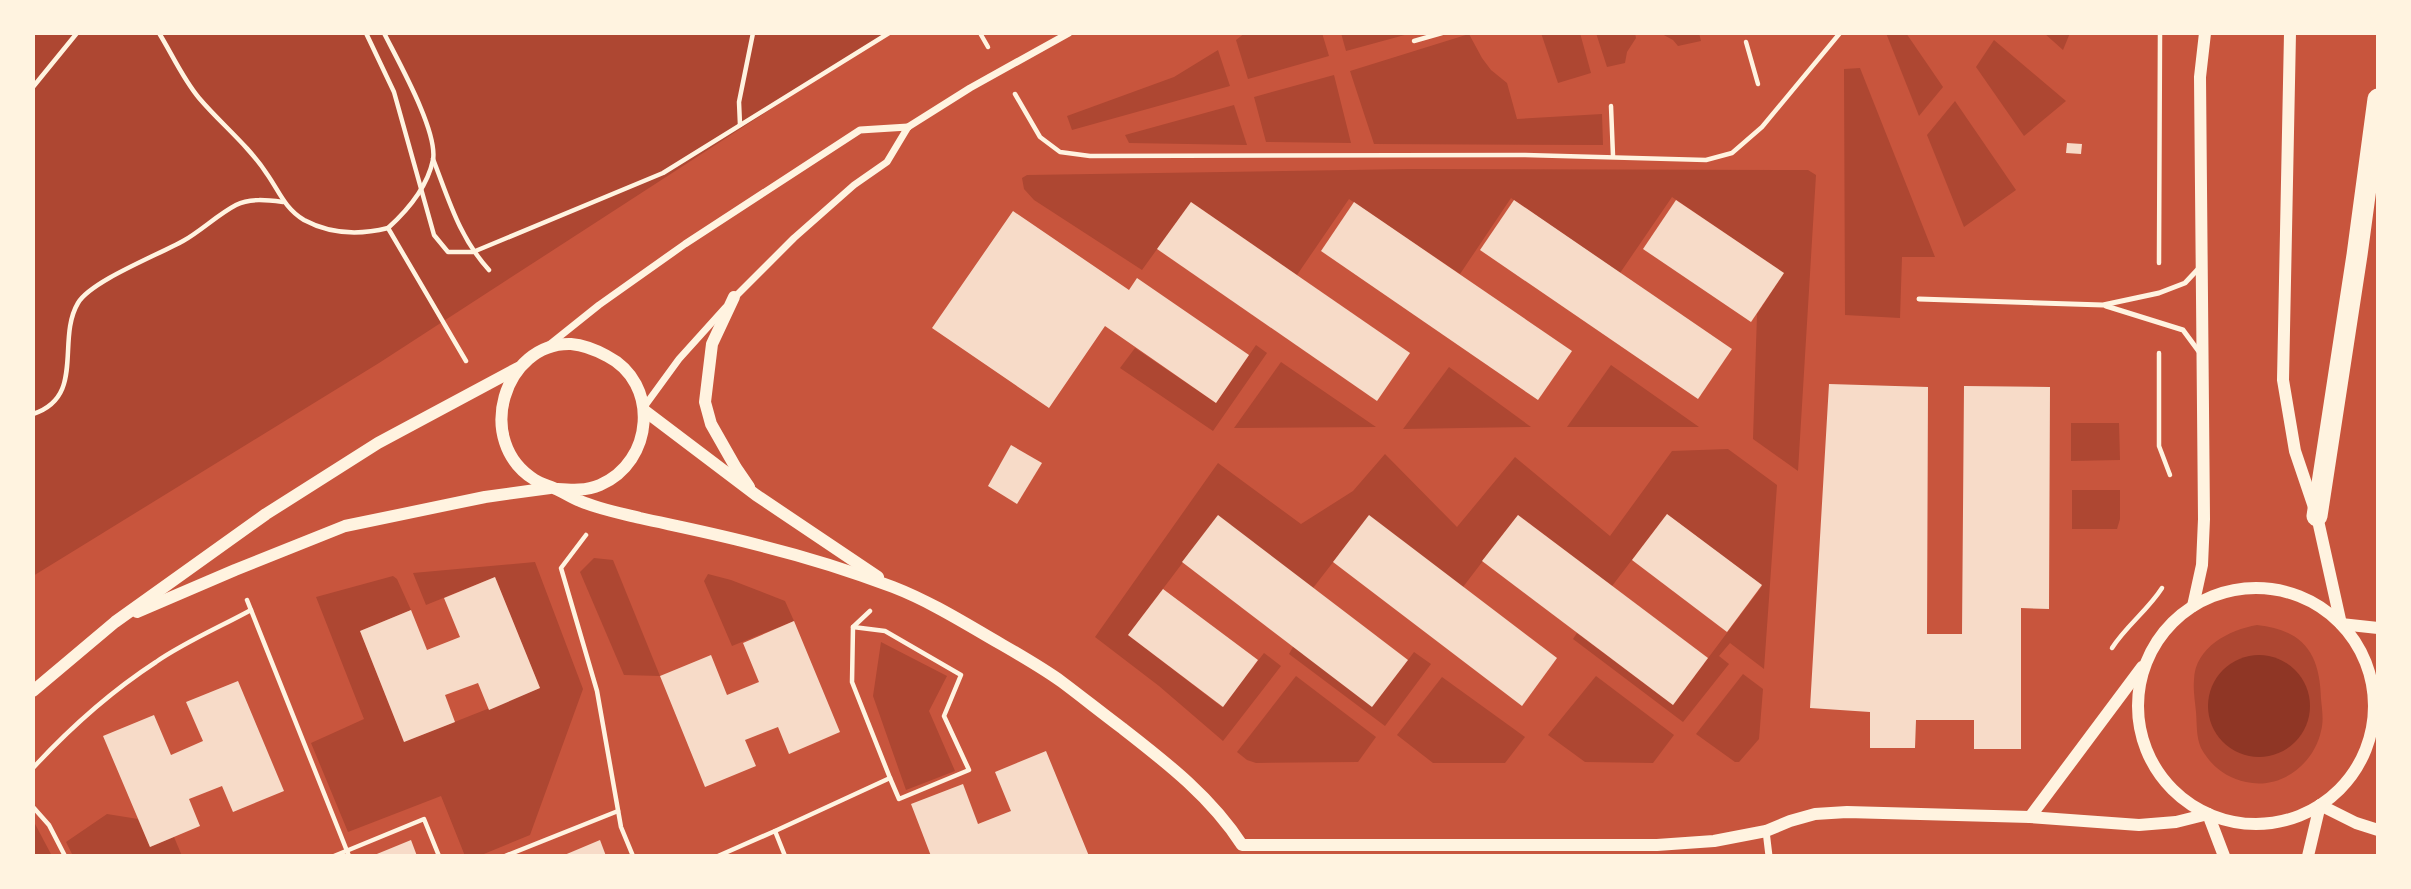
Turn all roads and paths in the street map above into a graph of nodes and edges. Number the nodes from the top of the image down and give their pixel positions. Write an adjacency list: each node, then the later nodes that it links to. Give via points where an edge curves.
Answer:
1 (77, 33): 16 (path)
2 (159, 33): 25 (path, via 198,96 240,140)
3 (366, 33): 24 (path, via 394,92)
4 (384, 33): 23 (path, via 431,135)
5 (753, 33): 20 (path, via 739,102)
6 (889, 33): 20 (path)
7 (1069, 33): 21 (street)
8 (1442, 33): 13 (path)
9 (1840, 33): 22 (path, via 1762,127 1732,153 1706,160)
10 (2160, 33): 30 (path)
11 (2205, 33): 28 (street, via 2200,77)
12 (2291, 33): 45 (street, via 2283,380 2295,451)
13 (1414, 41)
14 (1746, 42): 15 (path)
15 (1758, 84)
16 (33, 87)
17 (2378, 99): 45 (highway)
18 (1611, 106): 22 (path)
19 (1027, 114): 22 (path, via 1040,136 1060,152 1090,156)
20 (740, 125): 27 (path, via 663,173)
21 (908, 127): 31 (street, via 887,162 794,238); 36 (street, via 860,130 685,244)
22 (1613, 156)
23 (433, 159): 24 (path); 27 (path)
24 (421, 189): 26 (path); 27 (path, via 434,235 448,252)
25 (283, 202): 26 (path, via 303,219 338,232); 40 (path, via 261,199 237,205 183,241 88,293 78,303 72,320 64,387 57,402)
26 (388, 228): 34 (path)
27 (473, 252): 29 (path)
28 (2202, 264): 33 (lane, via 2185,283); 37 (street)
29 (489, 270)
30 (2159, 272)
31 (734, 297): 39 (street, via 679,359); 43 (street, via 712,344 705,402 711,424)
32 (1919, 299): 33 (lane)
33 (2103, 305): 37 (lane, via 2183,330)
34 (448, 329)
35 (2159, 344): 41 (path, via 2159,446)
36 (548, 347): 38 (street); 39 (street, via 573,344 616,360 632,377)
37 (2203, 356): 49 (street, via 2204,519 2202,565)
38 (527, 362): 42 (street, via 502,401 500,424 506,447 518,466); 51 (street, via 265,514)
39 (644, 409): 42 (street, via 643,437 632,460 617,475 578,491); 43 (street)
40 (33, 414)
41 (2173, 483)
42 (555, 489): 44 (street); 46 (street, via 345,526)
43 (756, 495): 48 (street)
44 (606, 509): 48 (street, via 763,546); 62 (path, via 561,568 597,691)
45 (2317, 516): 52 (street)
46 (235, 569): 50 (path); 51 (street)
47 (2165, 584): 55 (path)
48 (895, 588): 53 (path); 69 (street, via 946,612 1062,682 1198,791 1224,817)
49 (2193, 606): 52 (street, via 2237,590 2260,589 2304,599); 56 (street, via 2160,639)
50 (251, 610): 58 (path, via 157,661 97,705); 68 (path)
51 (114, 622): 57 (street)
52 (2341, 624): 54 (street); 60 (street, via 2366,663 2374,708 2364,753 2346,782)
53 (853, 627): 59 (path, via 852,682); 59 (path, via 885,631 961,675 944,716 969,770 899,799)
54 (2378, 628)
55 (2109, 654)
56 (2149, 659): 63 (street, via 2139,703 2146,748 2169,787); 64 (street)
57 (33, 691)
58 (33, 768)
59 (890, 778): 66 (path)
60 (2320, 805): 63 (street, via 2277,823 2230,822); 65 (street); 80 (street)
61 (33, 807): 70 (path, via 49,825)
62 (618, 811): 74 (path); 75 (path)
63 (2208, 814): 64 (street, via 2139,825); 79 (street)
64 (2030, 817): 67 (street, via 1815,814)
65 (2378, 830)
66 (775, 831): 76 (path); 77 (path)
67 (1766, 831): 69 (street, via 1657,845); 78 (street)
68 (346, 850): 71 (path); 72 (path); 73 (path, via 424,819)
69 (1244, 850)
70 (65, 856)
71 (334, 856)
72 (349, 856)
73 (439, 856)
74 (505, 856)
75 (633, 856)
76 (718, 856)
77 (785, 856)
78 (1769, 856)
79 (2224, 856)
80 (2308, 856)

